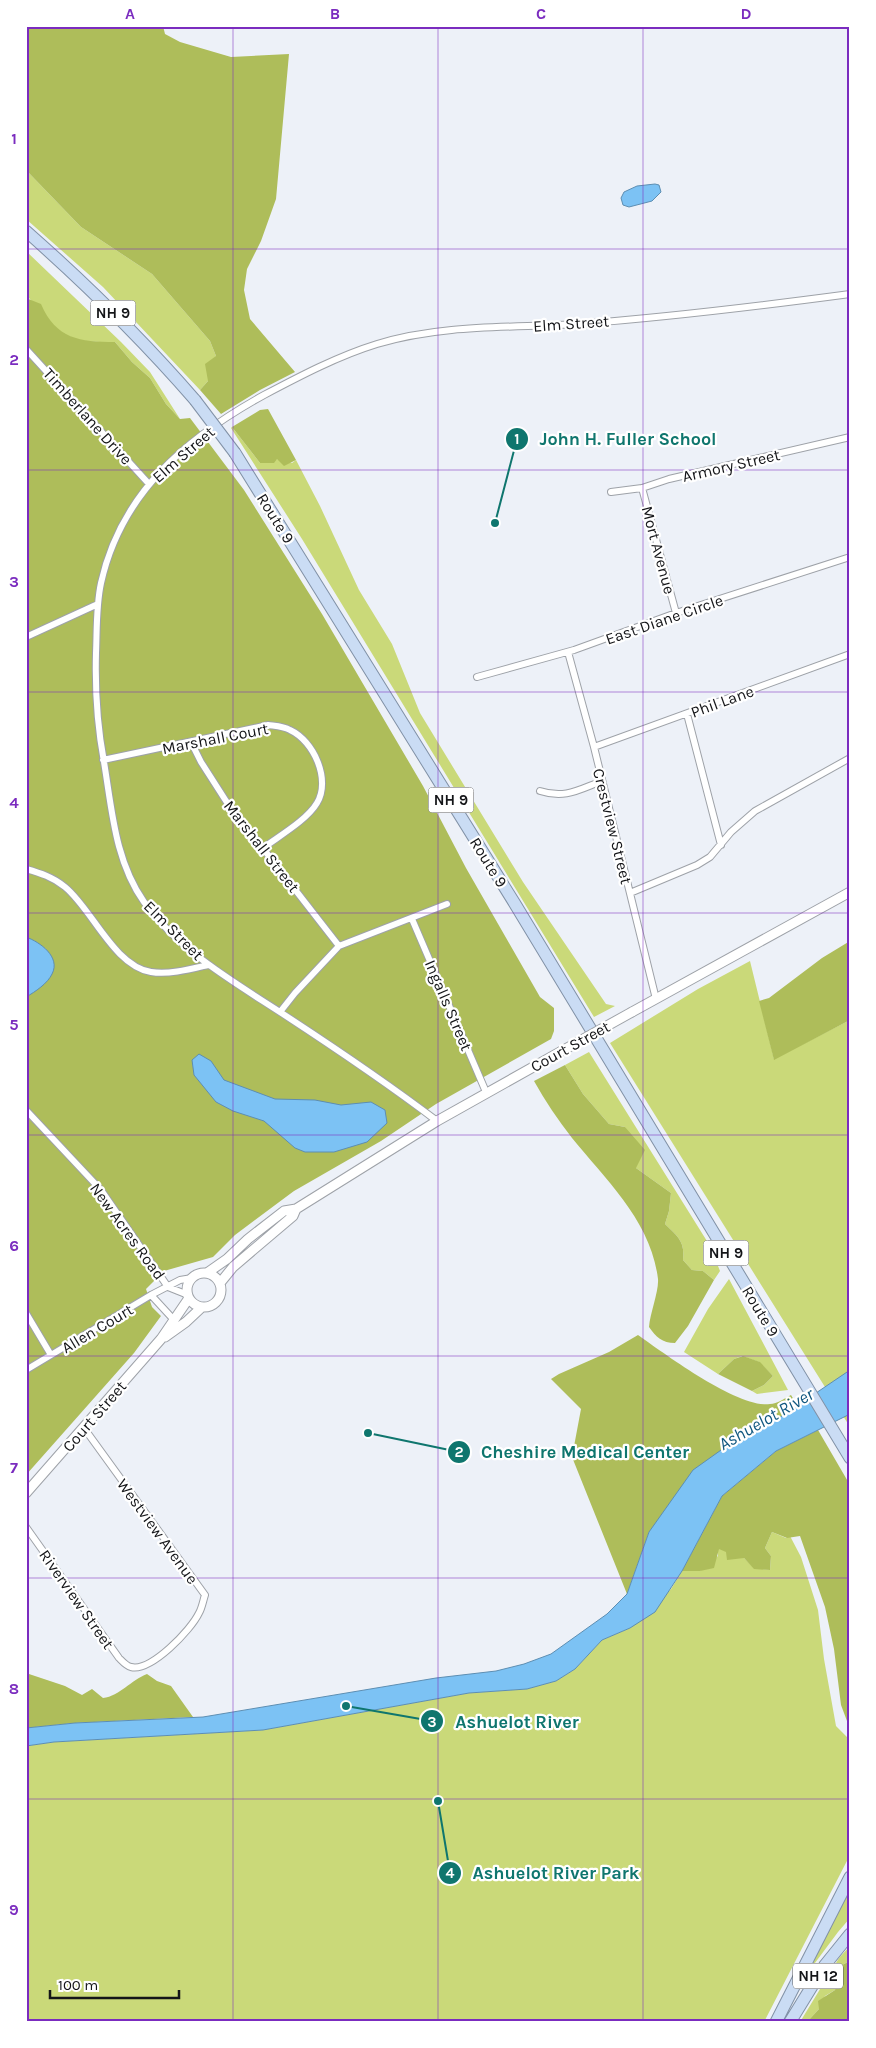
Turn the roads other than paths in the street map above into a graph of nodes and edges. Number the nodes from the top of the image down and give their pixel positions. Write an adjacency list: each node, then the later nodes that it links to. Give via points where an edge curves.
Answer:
1 (26, 231): 50 (highway, Route 9 / NH 9, bridge, via 71,271 162,363 195,400 234,453 515,904)
2 (850, 294): 5 (street, Elm Street, via 587,323 430,332 373,345 331,362 250,403 188,446)
3 (26, 349): 5 (street, Timberlane Drive)
4 (850, 437): 6 (street, Armory Street)
5 (148, 484): 9 (street, Elm Street, via 117,534 106,564)
6 (642, 488): 7 (street, Armory Street); 10 (street, Mort Avenue)
7 (612, 492)
8 (850, 557): 10 (street, East Diane Circle)
9 (98, 604): 11 (street); 19 (street, Elm Street, via 96,712)
10 (676, 613): 12 (street, East Diane Circle)
11 (26, 637)
12 (568, 652): 14 (street, East Diane Circle); 17 (street, Crestview Street)
13 (850, 654): 15 (street, Phil Lane)
14 (477, 677)
15 (687, 714): 17 (street, Phil Lane); 22 (street)
16 (191, 742): 19 (street, Marshall Court); 23 (street, Marshall Street, via 226,801); 23 (street, Marshall Court, via 268,725 292,730 310,749 322,777 322,791 317,804)
17 (594, 747): 20 (street, Crestview Street)
18 (850, 758): 22 (street, via 755,812)
19 (103, 760): 30 (street, Elm Street, via 117,843 125,869 154,914)
20 (602, 781): 21 (street, via 564,795); 26 (street, Crestview Street)
21 (540, 790)
22 (721, 845): 26 (street, via 697,865)
23 (263, 848): 29 (street, Marshall Street)
24 (26, 869): 30 (street, via 48,876 65,887 122,956 140,969 165,973)
25 (850, 892): 31 (main road, Court Street)
26 (630, 893): 31 (street, Crestview Street)
27 (447, 904): 28 (street)
28 (412, 919): 29 (street); 33 (street, Ingalls Street)
29 (339, 946): 32 (street)
30 (208, 965): 32 (street, Elm Street)
31 (656, 1000): 33 (main road, Court Street, bridge)
32 (280, 1012): 35 (street, Elm Street)
33 (486, 1092): 35 (main road, Court Street)
34 (26, 1110): 40 (street, New Acres Road, via 101,1190)
35 (437, 1121): 36 (main road, Court Street)
36 (296, 1209): 37 (main road, Court Street, via 284,1212); 39 (main road, Court Street, via 293,1216 233,1267)
37 (208, 1273): 38 (main road, Court Street); 39 (main road)
38 (192, 1278): 40 (street, Allen Court); 42 (main road, Court Street)
39 (220, 1283): 43 (main road, Court Street, via 222,1292 218,1300)
40 (168, 1287): 41 (street, Allen Court); 42 (street)
41 (151, 1295): 45 (street); 47 (street, Allen Court)
42 (188, 1296): 43 (main road, via 194,1304); 45 (main road, Court Street)
43 (202, 1307): 46 (main road, Court Street)
44 (26, 1313): 47 (street)
45 (174, 1320): 46 (main road, Court Street)
46 (161, 1339): 49 (main road, Court Street)
47 (51, 1355): 48 (street, Allen Court)
48 (26, 1370)
49 (84, 1428): 51 (main road, Court Street); 53 (street, Westview Avenue, via 205,1595 199,1614 176,1642 150,1662)
50 (849, 1456)
51 (26, 1493)
52 (26, 1527): 53 (street, Riverview Street, via 119,1658)
53 (132, 1668)
54 (850, 1877): 56 (highway)
55 (850, 1934): 57 (highway, NH 12, via 825,1965)
56 (776, 2022)
57 (790, 2022)

